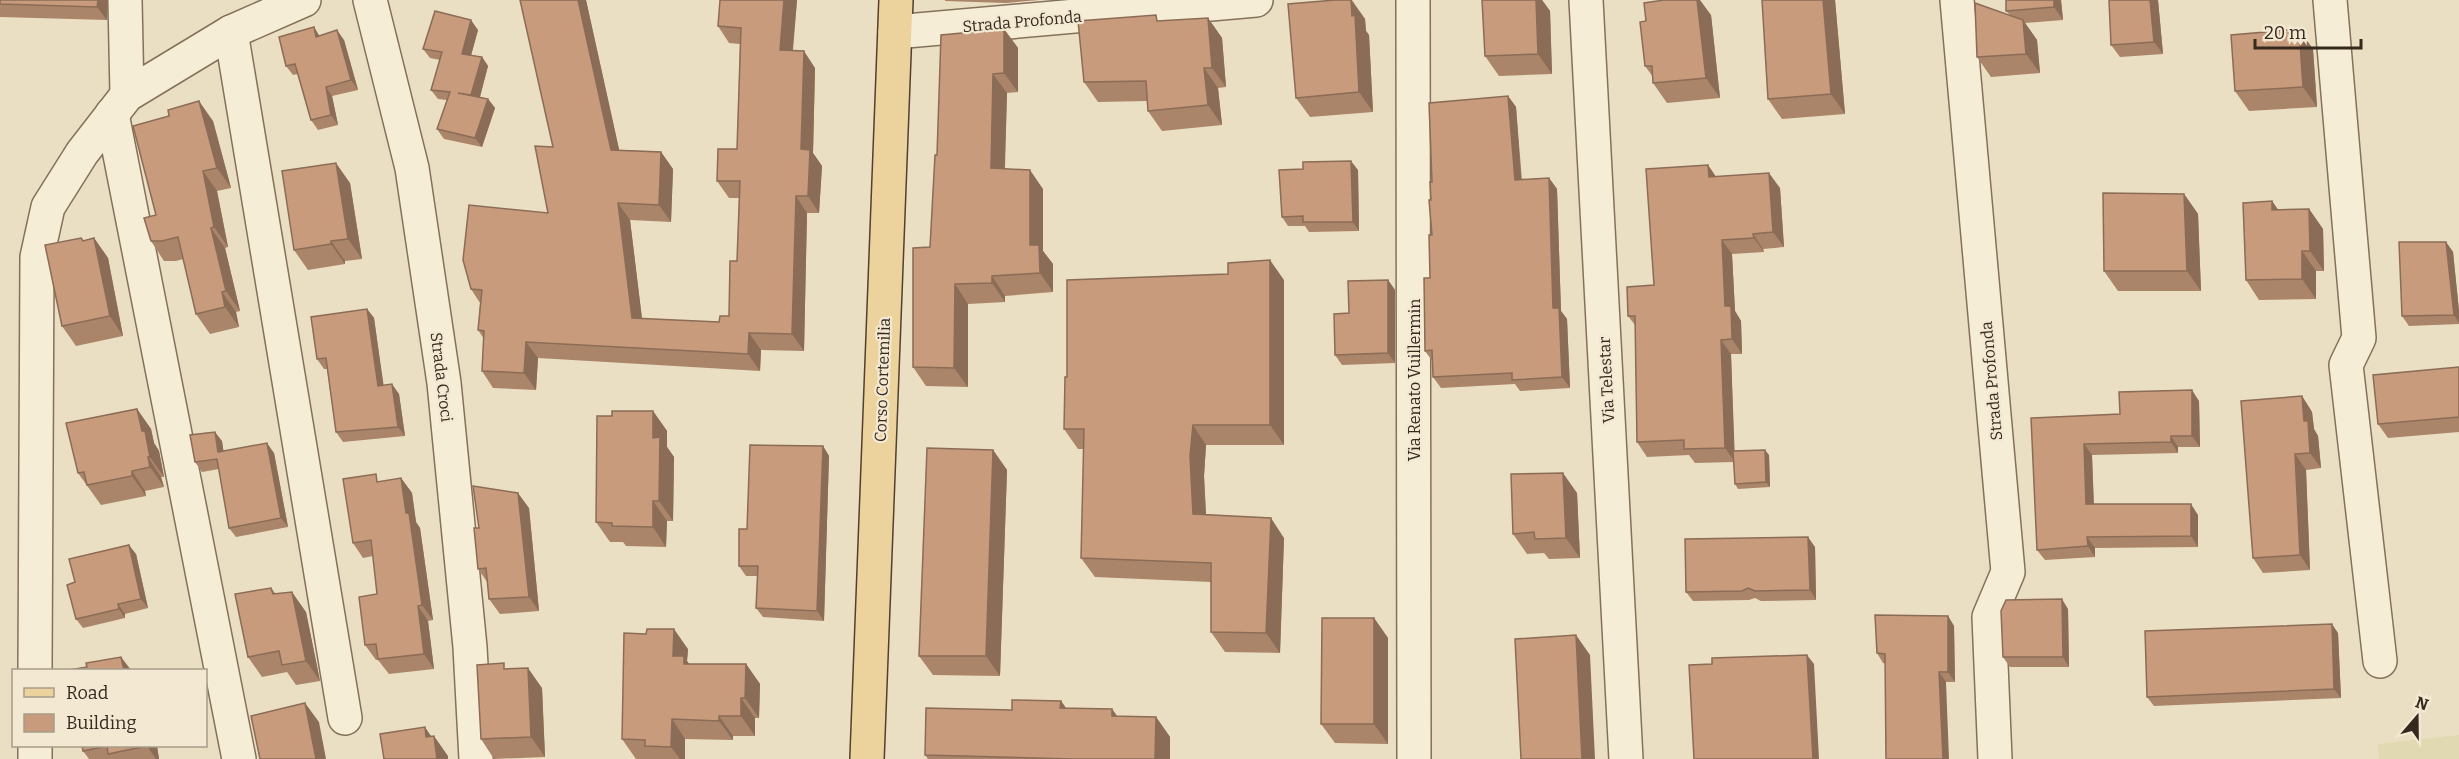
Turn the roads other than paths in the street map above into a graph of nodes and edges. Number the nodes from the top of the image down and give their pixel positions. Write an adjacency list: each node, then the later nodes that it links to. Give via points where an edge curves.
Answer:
1 (125, 0): 12 (street)
2 (304, 0): 10 (street)
3 (370, 0): 17 (street, Strada Croci, via 412,168 444,383 470,646)
4 (896, 0): 11 (main road, Corso Cortemilia)
5 (1256, 0): 11 (street, Strada Profonda)
6 (1413, 0): 19 (street, Via Renato Vuillermin)
7 (1586, 0): 20 (street, Via Telestar)
8 (1957, 0): 21 (street, Strada Profonda, via 2008,572 1989,617)
9 (2330, 0): 13 (street, via 2358,338 2346,365)
10 (231, 32): 12 (street); 15 (street)
11 (895, 32): 18 (main road, Corso Cortemilia)
12 (120, 104): 14 (street, via 82,153 48,207 37,257); 16 (street)
13 (2380, 661)
14 (35, 669)
15 (345, 718)
16 (239, 759)
17 (476, 759)
18 (867, 759)
19 (1414, 759)
20 (1626, 759)
21 (1995, 759)

